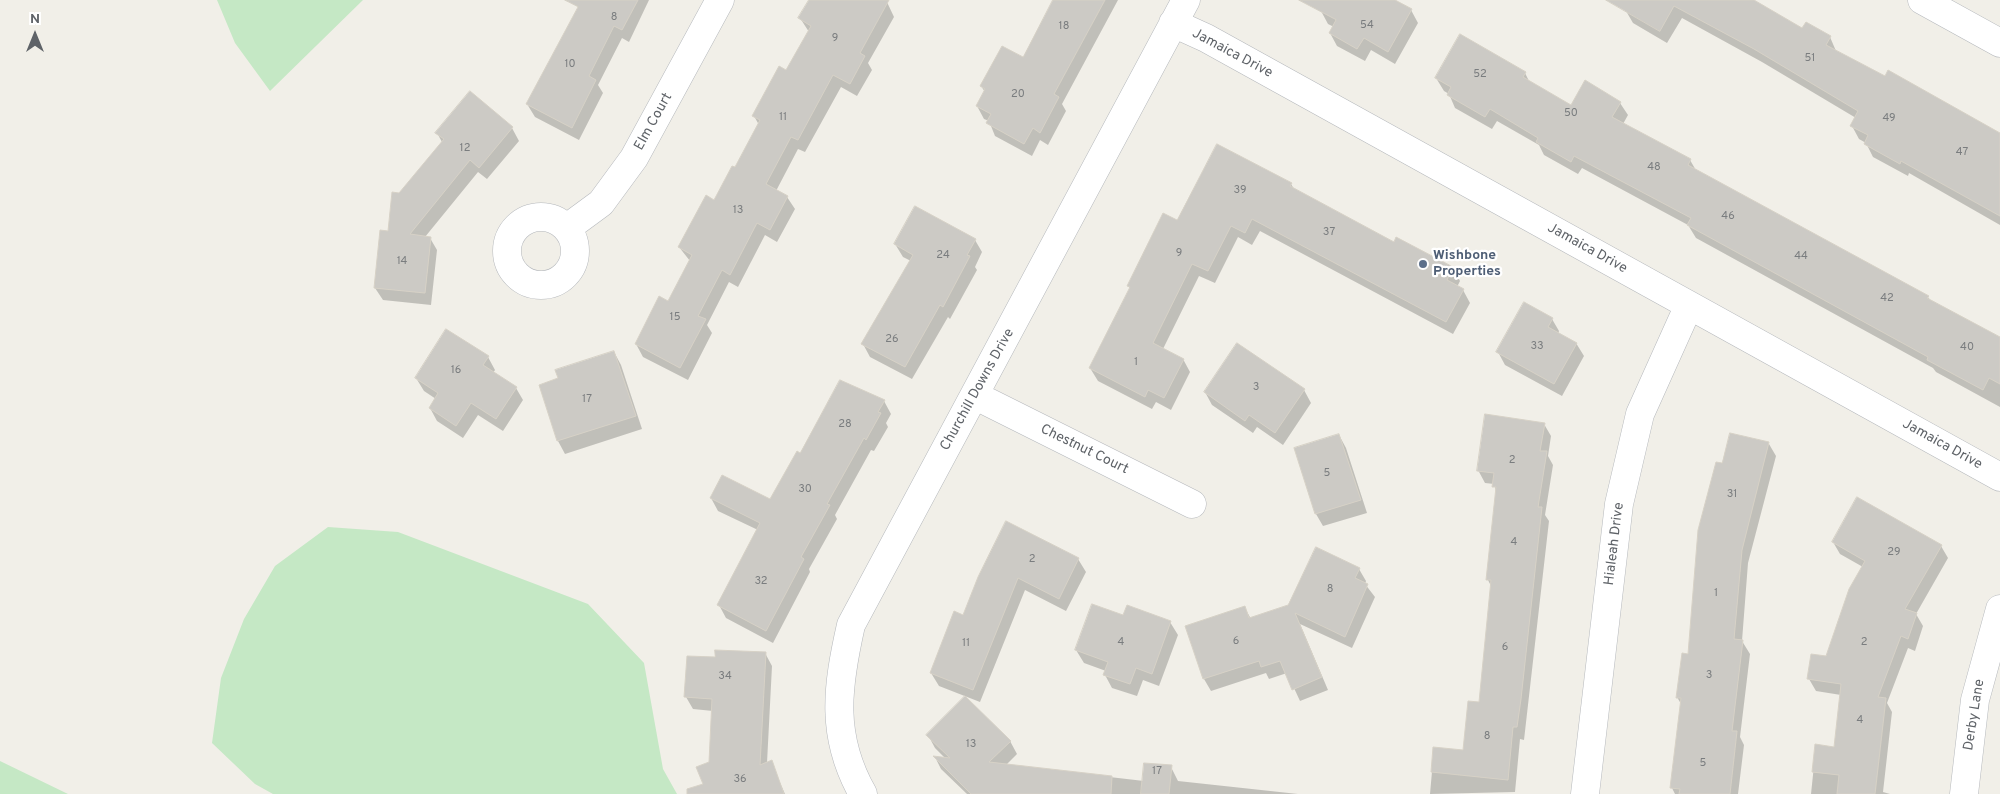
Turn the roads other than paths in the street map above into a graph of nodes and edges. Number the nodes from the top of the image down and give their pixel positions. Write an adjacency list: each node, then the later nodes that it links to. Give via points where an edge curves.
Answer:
1 (720, 0): 5 (street, Elm Court, via 634,158 601,203)
2 (1922, 0): 4 (street)
3 (1180, 11): 6 (street, Jamaica Drive, via 1206,38); 7 (street, Churchill Downs Drive)
4 (2000, 43)
5 (567, 228)
6 (1689, 305): 8 (street, Jamaica Drive); 12 (street, Hialeah Drive, via 1640,414 1619,504)
7 (976, 396): 9 (street, Chestnut Court); 11 (street, Churchill Downs Drive, via 851,625 840,676 840,730 852,775)
8 (2000, 477)
9 (1192, 504)
10 (2000, 609): 13 (street, Derby Lane, via 1974,700)
11 (863, 794)
12 (1585, 794)
13 (1964, 794)

